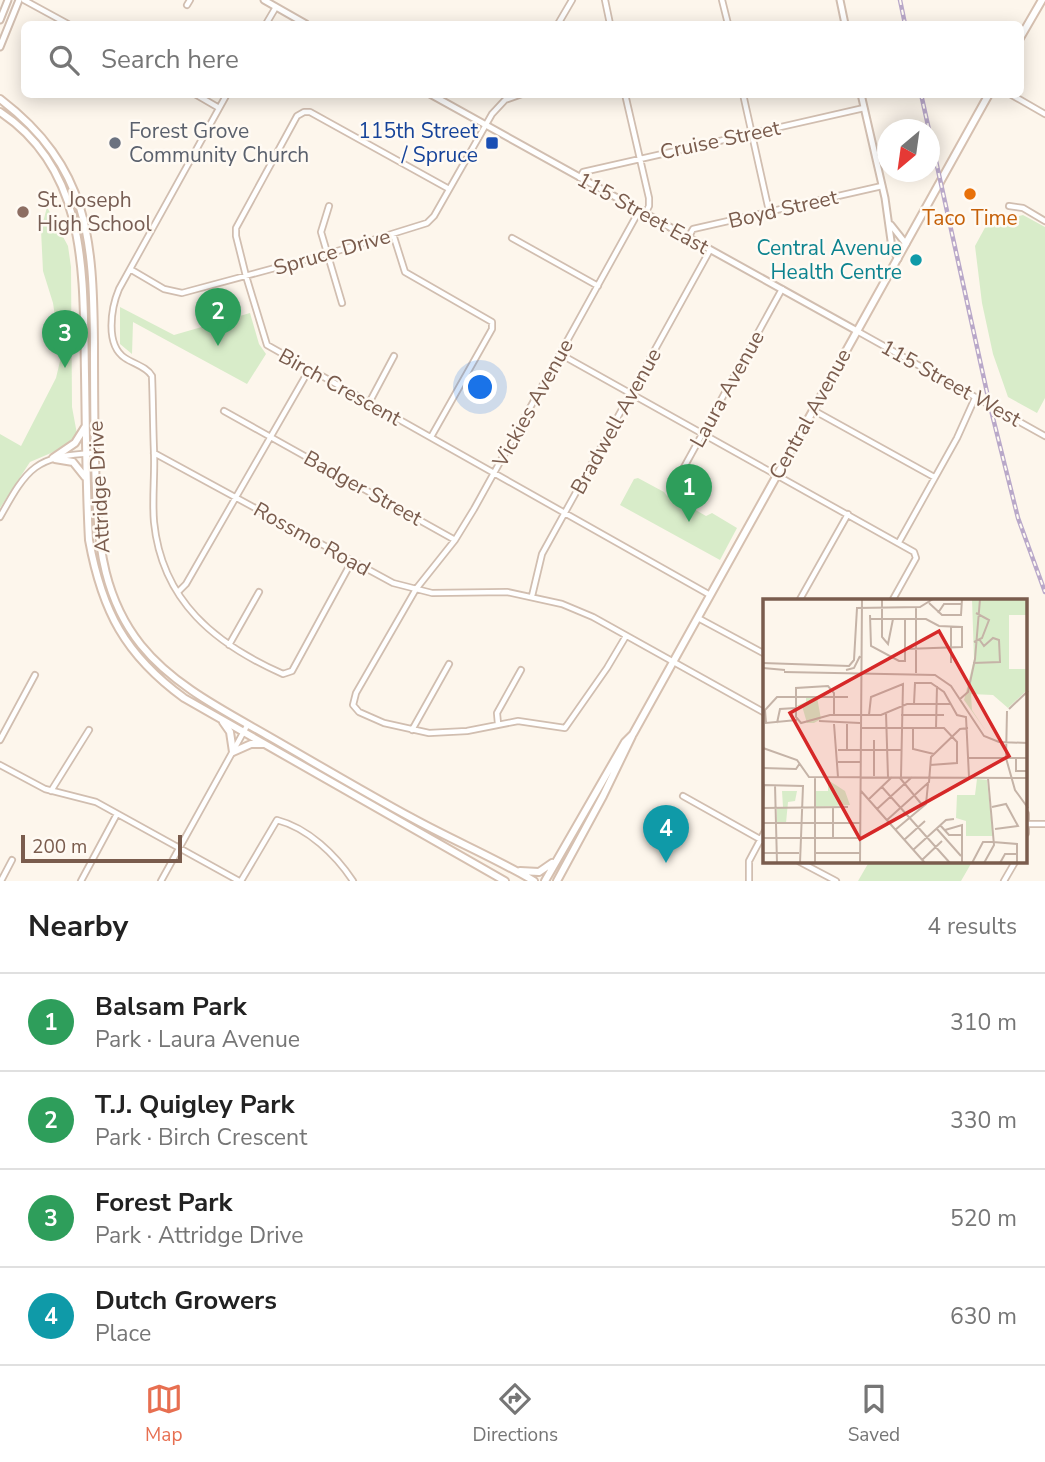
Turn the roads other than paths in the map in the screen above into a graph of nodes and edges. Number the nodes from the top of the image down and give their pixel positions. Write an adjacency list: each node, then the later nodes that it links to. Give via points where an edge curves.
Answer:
1 (8, 0): 10 (street)
2 (21, 0): 11 (street); 19 (street)
3 (264, 0): 9 (street)
4 (572, 0): 14 (street)
5 (605, 0): 15 (street)
6 (722, 0): 16 (street)
7 (840, 0): 17 (street)
8 (1042, 4): 18 (main road)
9 (275, 7): 12 (street); 13 (street)
10 (0, 20)
11 (62, 21)
12 (268, 21)
13 (301, 21)
14 (560, 21)
15 (609, 21)
16 (726, 21)
17 (843, 21)
18 (1024, 32)
19 (0, 47)
20 (202, 98): 30 (street)
21 (225, 98): 30 (street)
22 (437, 98): 34 (street, 115 Street East)
23 (511, 98): 34 (street, Spruce Drive)
24 (626, 98): 36 (street)
25 (744, 98): 35 (street)
26 (862, 98): 31 (street)
27 (987, 98): 49 (main road, Central Avenue)
28 (1017, 98): 33 (street)
29 (0, 99): 72 (main road, Attridge Drive, via 50,147 83,211 92,272)
30 (219, 108): 53 (street)
31 (864, 108): 35 (street, Cruise Street); 38 (street)
32 (0, 112): 67 (main road, Attridge Drive, via 48,161 67,196 79,238)
33 (1045, 114)
34 (485, 126): 37 (street, 115 Street East); 39 (street, Spruce Drive)
35 (752, 133): 36 (street, Cruise Street); 42 (street)
36 (639, 157): 37 (street, Cruise Street, via 583,172); 43 (street, via 649,198)
37 (580, 178): 43 (street, 115 Street East)
38 (882, 186): 42 (street, Boyd Street); 45 (street)
39 (449, 189): 46 (street, Spruce Drive, via 427,223); 54 (street, Birch Crescent, via 304,111 297,116 237,225)
40 (329, 206): 51 (street, via 321,232)
41 (1009, 206): 44 (street, via 1023,208)
42 (769, 211): 48 (street, Boyd Street, via 693,229)
43 (642, 213): 48 (street, 115 Street East); 55 (street, Vickies Avenue)
44 (1045, 221)
45 (891, 225): 49 (street); 52 (street, via 892,248)
46 (393, 234): 51 (street, Spruce Drive); 71 (street, via 405,272 492,321 492,329)
47 (512, 238): 55 (street)
48 (688, 238): 50 (street, 115 Street East)
49 (906, 244): 52 (main road, Central Avenue)
50 (710, 250): 56 (street, 115 Street East); 62 (street, Bradwell Avenue)
51 (327, 253): 54 (street, Spruce Drive); 57 (street)
52 (898, 259): 58 (main road, Central Avenue)
53 (130, 269): 54 (street, Spruce Drive, via 176,293); 73 (street, via 114,302 113,340 122,356 152,376)
54 (246, 276): 61 (street, Birch Crescent, via 267,345)
55 (598, 286): 59 (street, Vickies Avenue)
56 (782, 289): 58 (street, 115 Street East); 68 (street, Laura Avenue)
57 (342, 303)
58 (857, 331): 63 (street, 115 Street West); 65 (main road, Central Avenue)
59 (560, 354): 62 (street); 76 (street, Vickies Avenue)
60 (394, 356): 64 (street)
61 (309, 370): 64 (street, Birch Crescent); 70 (street)
62 (631, 393): 68 (street); 82 (street, Bradwell Avenue)
63 (975, 397): 69 (street, 115 Street West); 78 (street)
64 (369, 403): 71 (street, Birch Crescent)
65 (812, 410): 77 (main road, Central Avenue); 78 (street)
66 (224, 411): 70 (street, Badger Street)
67 (86, 425): 74 (main road, Attridge Drive); 75 (main road, via 75,443)
68 (703, 432): 77 (street); 80 (street, Laura Avenue)
69 (1045, 436)
70 (271, 437): 81 (street); 85 (street, Badger Street)
71 (431, 438): 76 (street, Birch Crescent)
72 (95, 453): 74 (street); 105 (main road, Attridge Drive, via 100,547 122,617 140,644 170,674)
73 (154, 453): 81 (street, Rossmo Road); 90 (street, via 157,541)
74 (86, 454): 75 (street); 79 (main road, Attridge Drive)
75 (53, 458): 79 (main road, via 73,462); 84 (street, via 29,470)
76 (494, 473): 82 (street, Birch Crescent); 85 (street, Vickies Avenue)
77 (776, 475): 83 (street); 91 (main road, Central Avenue)
78 (934, 477): 86 (street)
79 (86, 479): 104 (main road, Attridge Drive, via 96,578 119,631 166,685)
80 (671, 489)
81 (238, 497): 87 (street, Rossmo Road); 90 (street)
82 (565, 513): 91 (street, Birch Crescent); 92 (street, Bradwell Avenue, via 542,554)
83 (848, 514): 86 (street); 93 (street)
84 (0, 517)
85 (455, 540): 88 (street, Vickies Avenue)
86 (899, 542): 94 (street, via 916,558)
87 (352, 561): 88 (street, Rossmo Road, via 393,583); 97 (street, via 288,673)
88 (416, 589): 92 (street, Rossmo Road); 108 (street, Vickies Avenue, via 353,702 372,718)
89 (259, 592): 97 (street)
90 (178, 593): 97 (street, via 203,625)
91 (710, 595): 95 (main road, Central Avenue)
92 (532, 596): 96 (street, Rossmo Road, via 583,612)
93 (800, 599)
94 (893, 599)
95 (698, 617): 98 (street); 99 (main road, Central Avenue)
96 (626, 636): 99 (street, Rossmo Road); 106 (street, via 565,729 518,721)
97 (229, 645)
98 (763, 653)
99 (673, 662): 103 (street, Rossmo Road); 110 (main road, Central Avenue)
100 (449, 664): 108 (street)
101 (521, 670): 106 (street, via 497,713)
102 (35, 675): 111 (street)
103 (763, 712)
104 (219, 718): 109 (main road, Attridge Drive); 113 (main road, via 230,732)
105 (248, 724): 109 (street); 125 (main road, Attridge Drive, via 414,819)
106 (498, 724): 108 (street, via 453,733)
107 (89, 730): 115 (street)
108 (412, 730)
109 (244, 732): 112 (main road, Attridge Drive); 113 (street)
110 (632, 734): 121 (main road, Central Avenue); 124 (main road, Central Avenue)
111 (0, 740)
112 (265, 744): 113 (main road); 126 (main road, Attridge Drive)
113 (233, 752): 119 (street)
114 (0, 765): 115 (street)
115 (51, 791): 117 (street, via 85,798)
116 (683, 796): 118 (street)
117 (117, 814): 119 (street); 128 (street)
118 (763, 841): 136 (street, via 749,861)
119 (179, 847): 129 (street); 130 (street)
120 (12, 860): 127 (street)
121 (556, 860): 125 (main road, via 539,872); 133 (main road, Central Avenue)
122 (804, 864): 137 (street)
123 (1014, 864): 138 (street)
124 (566, 865): 134 (main road, Central Avenue); 135 (main road)
125 (517, 871): 132 (main road, Attridge Drive)
126 (502, 880)
127 (1, 881)
128 (80, 881)
129 (160, 881)
130 (240, 881): 131 (street, via 277,820 324,848)
131 (353, 881)
132 (534, 881)
133 (545, 881)
134 (557, 881)
135 (564, 881)
136 (749, 881)
137 (836, 881)
138 (1004, 881)

